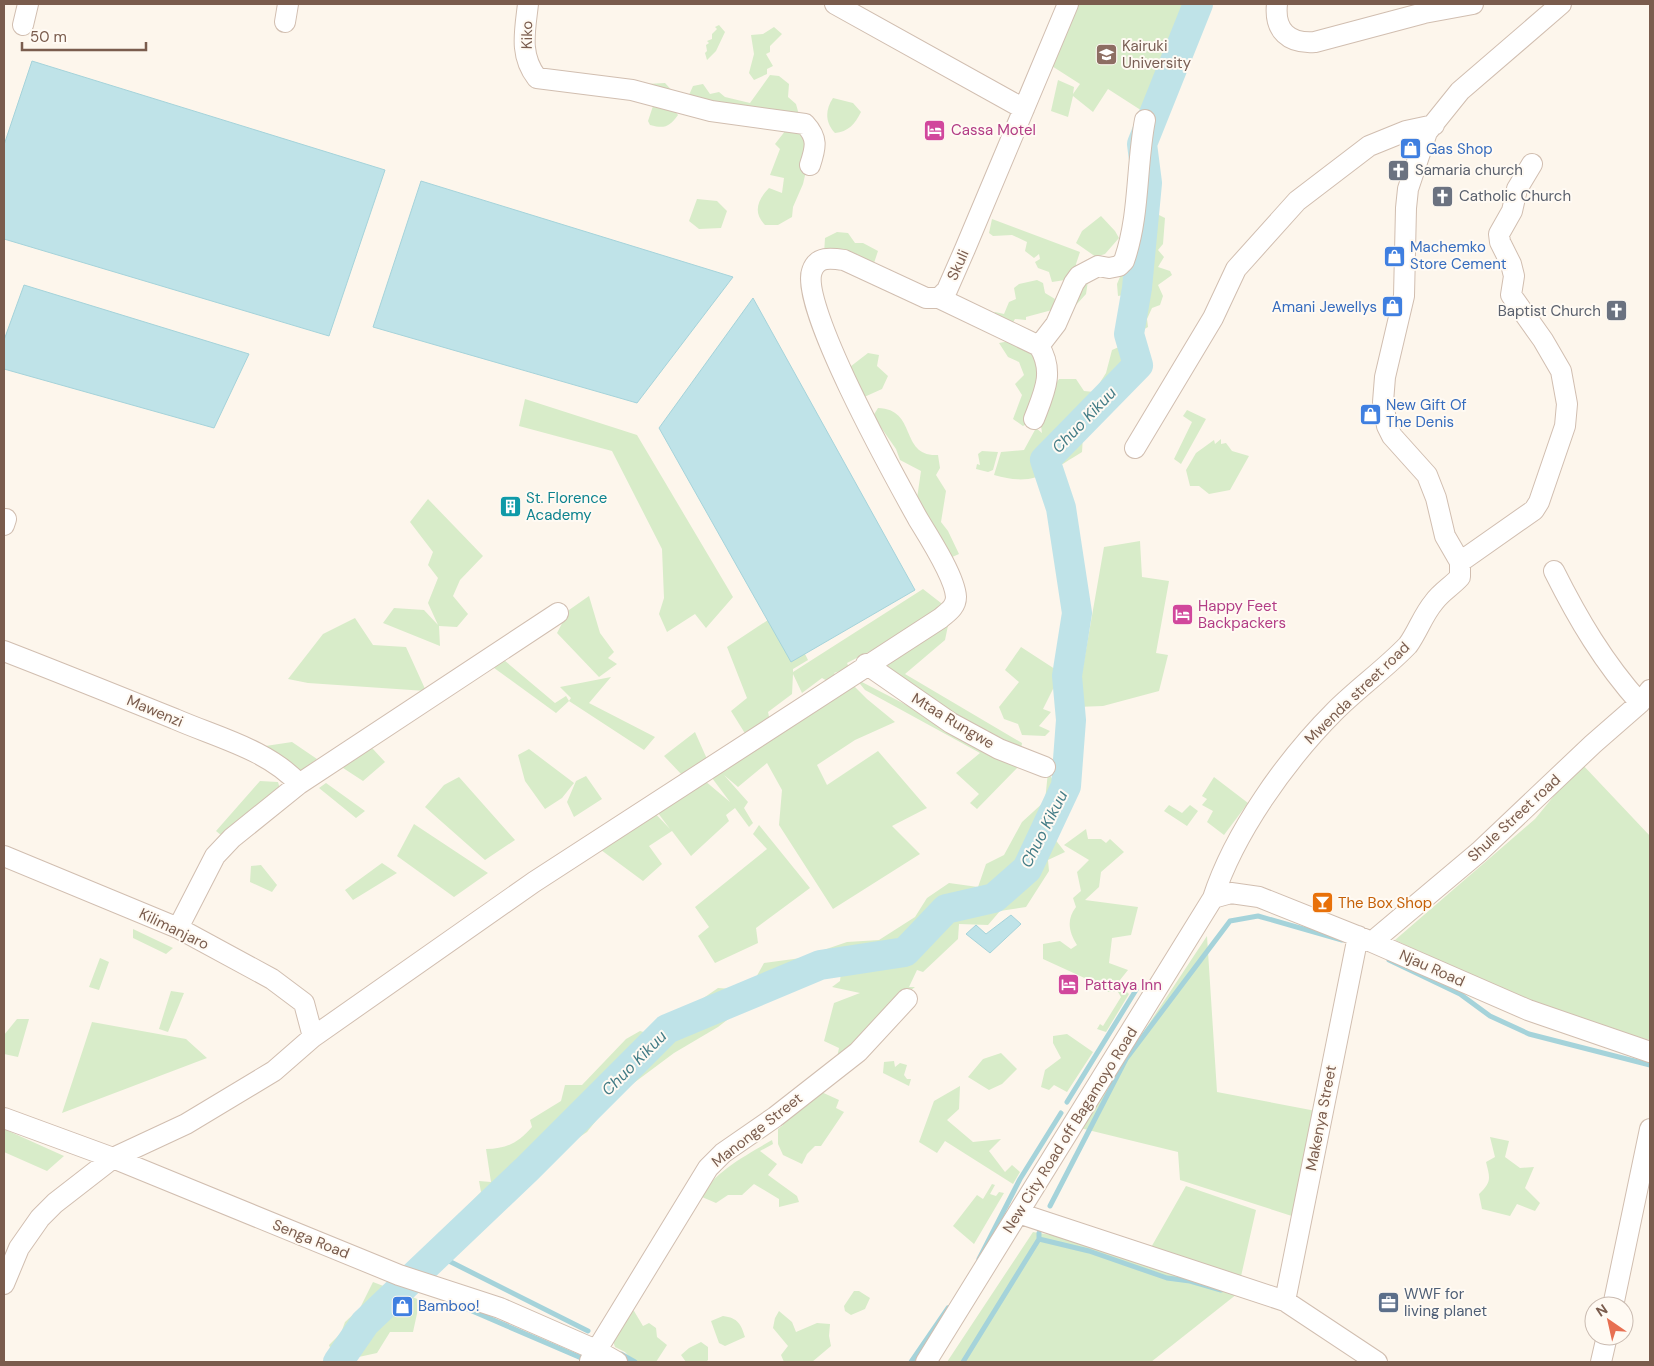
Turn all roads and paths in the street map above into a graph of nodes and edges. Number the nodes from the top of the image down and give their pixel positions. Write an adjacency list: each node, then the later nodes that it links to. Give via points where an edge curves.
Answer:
1 (28, 4): 8 (street)
2 (528, 4): 13 (street, Kiko, via 525,48 528,66 538,78 632,90 711,111 805,124 813,131 817,144)
3 (834, 4): 9 (street)
4 (1068, 4): 9 (street, Skuli)
5 (1277, 4): 6 (street, via 1284,33 1290,40 1300,43)
6 (1473, 4)
7 (1552, 5): 11 (street, via 1460,91)
8 (23, 25)
9 (1024, 109): 14 (street, Skuli, via 962,257 947,290)
10 (1145, 120): 15 (street, via 1138,195 1124,261 1114,267 1098,266 1079,276 1056,324)
11 (1434, 125): 17 (street, via 1406,131 1369,146 1297,201 1236,270 1213,318); 18 (street, via 1424,139 1408,189 1404,296 1385,378 1383,402 1392,436 1427,475 1445,536)
12 (1532, 164): 18 (street, via 1517,189 1500,242 1513,271 1511,295 1561,371 1567,404 1565,426 1534,510)
13 (810, 165)
14 (939, 298): 15 (street); 22 (street, Skuli, via 926,298 844,260 829,257 818,262 812,271 810,288 819,319 895,477 948,572 956,596 954,607 941,618)
15 (1039, 346): 16 (street, via 1046,358 1048,374)
16 (1034, 419)
17 (1135, 448)
18 (1460, 562): 27 (street, Mwenda street road, via 1460,577 1434,601 1408,645 1335,711 1288,764 1238,840)
19 (1554, 571): 23 (street, via 1582,626 1614,674)
20 (558, 613): 25 (street)
21 (4, 651): 25 (street, Mawenzi, via 247,749 288,772)
22 (866, 664): 24 (street, Mtaa Rungwe, via 951,723 999,749); 31 (street, via 534,882)
23 (1645, 696): 29 (street, Shule Street road, via 1479,852)
24 (1045, 767)
25 (299, 784): 28 (street, via 232,838 215,856)
26 (4, 856): 28 (street, Kilimanjaro)
27 (1213, 898): 29 (street, Njau Road, via 1231,893 1259,897); 36 (street, New City Road off Bagamoyo Road)
28 (178, 928): 31 (street, Kilimanjaro, via 272,979 304,1003)
29 (1365, 939): 32 (street, Njau Road, via 1528,1010); 39 (street, Makenya Street)
30 (907, 999): 41 (street, Manonge Street, via 858,1052 708,1168)
31 (313, 1037): 35 (street, via 274,1071 210,1110)
32 (1650, 1052)
33 (4, 1118): 35 (street, Senga Road)
34 (1650, 1129): 38 (street)
35 (113, 1158): 37 (street, via 40,1218 19,1248); 41 (street, Senga Road, via 399,1275 500,1308)
36 (1018, 1213): 39 (street); 43 (street, New City Road off Bagamoyo Road)
37 (4, 1284)
38 (1615, 1296)
39 (1285, 1301): 44 (street)
40 (1605, 1346): 45 (street)
41 (592, 1356): 42 (street, Senga Road)
42 (617, 1362)
43 (926, 1362)
44 (1377, 1362)
45 (1602, 1362)

